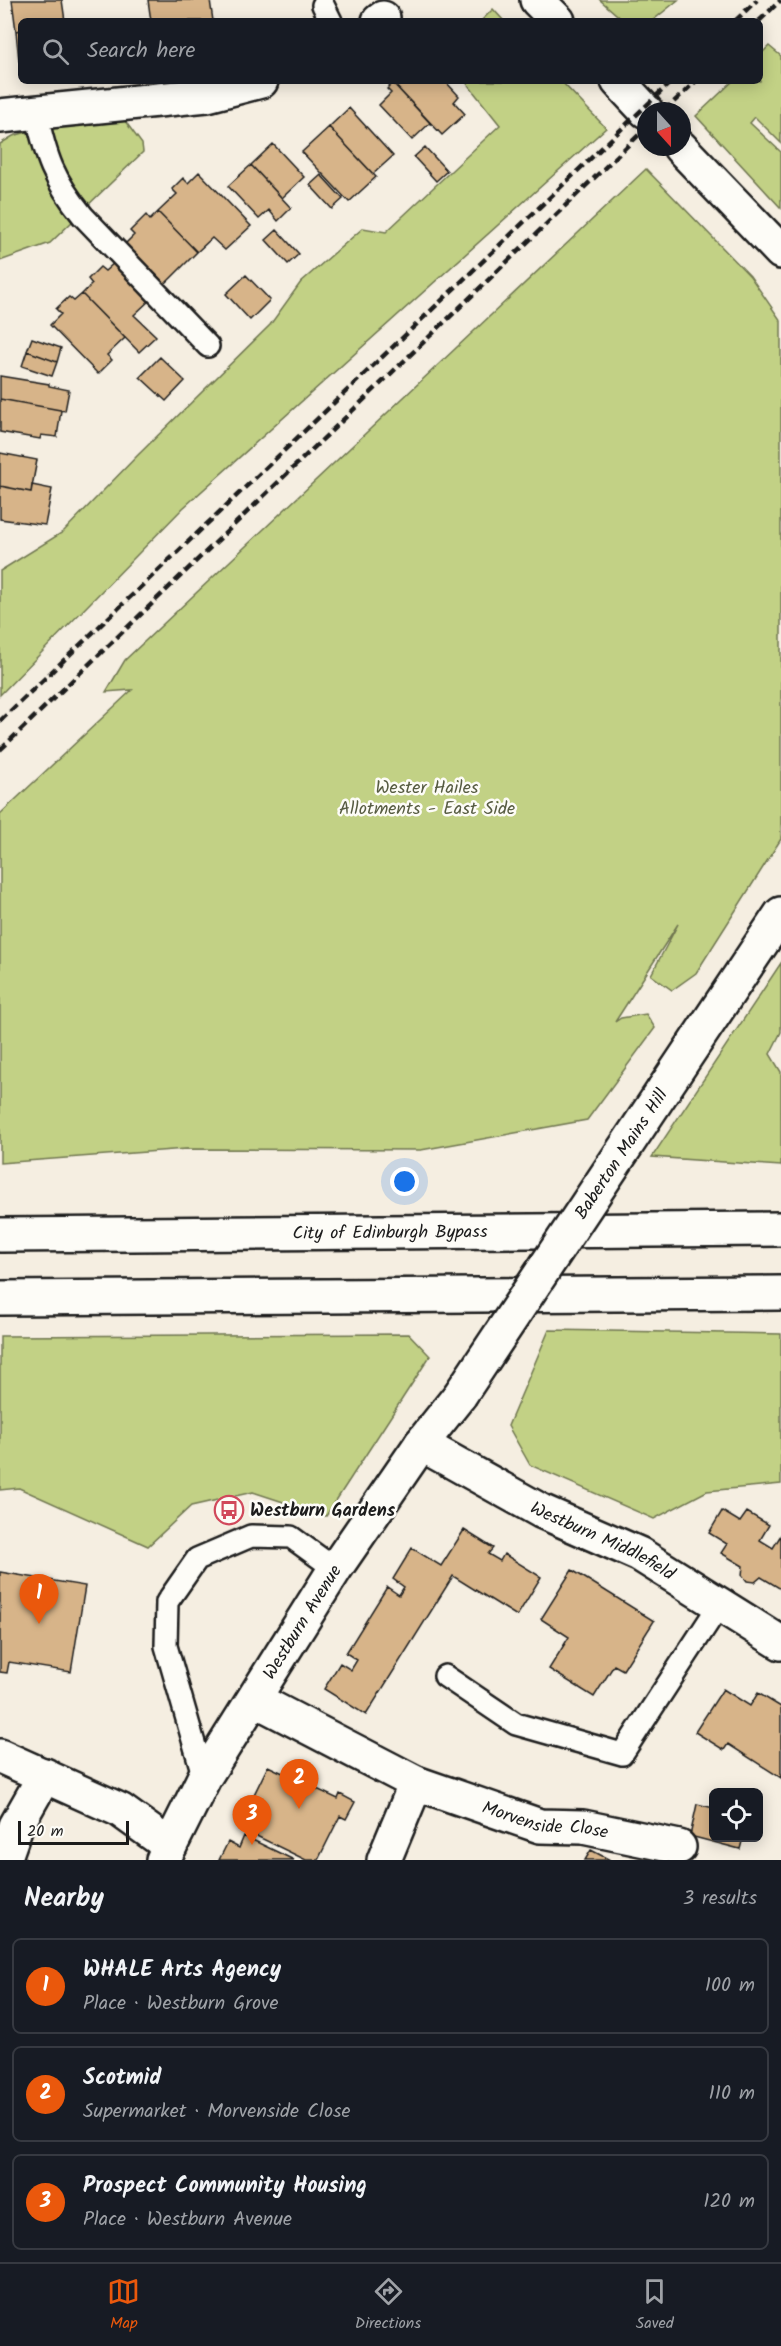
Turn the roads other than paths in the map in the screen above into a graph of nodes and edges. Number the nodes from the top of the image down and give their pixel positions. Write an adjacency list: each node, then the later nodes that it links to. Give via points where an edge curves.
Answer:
1 (537, 0): 2 (main road)
2 (555, 18)
3 (249, 84): 6 (main road, via 207,95)
4 (621, 84): 5 (main road)
5 (638, 102)
6 (36, 112): 7 (main road); 10 (lane, via 44,149 64,193)
7 (0, 116)
8 (689, 156): 9 (main road)
9 (781, 252)
10 (208, 346)
11 (781, 914): 16 (main road, Baberton Mains Hill, bridge)
12 (781, 1229): 13 (main road, City of Edinburgh Bypass)
13 (0, 1236)
14 (781, 1293): 15 (main road)
15 (0, 1298)
16 (460, 1395): 17 (main road, Westburn Avenue)
17 (421, 1444): 18 (main road, Westburn Avenue); 19 (main road, Westburn Middlefield, via 541,1510 639,1554)
18 (335, 1569): 22 (main road, Westburn Avenue); 25 (lane, via 291,1537 251,1536 197,1559 167,1602 166,1646)
19 (720, 1604): 20 (main road, Westburn Middlefield); 21 (lane, via 622,1754 516,1724)
20 (781, 1643)
21 (445, 1676)
22 (254, 1699): 25 (main road, Westburn Avenue); 26 (main road, Morvenside Close)
23 (0, 1756): 24 (main road)
24 (45, 1775): 28 (main road, via 120,1810); 29 (main road, via 16,1826)
25 (204, 1778): 28 (main road, Westburn Avenue)
26 (416, 1783): 27 (main road, Morvenside Close, via 540,1826 583,1827); 30 (main road)
27 (679, 1847)
28 (166, 1853)
29 (4, 1860)
30 (384, 1860)

